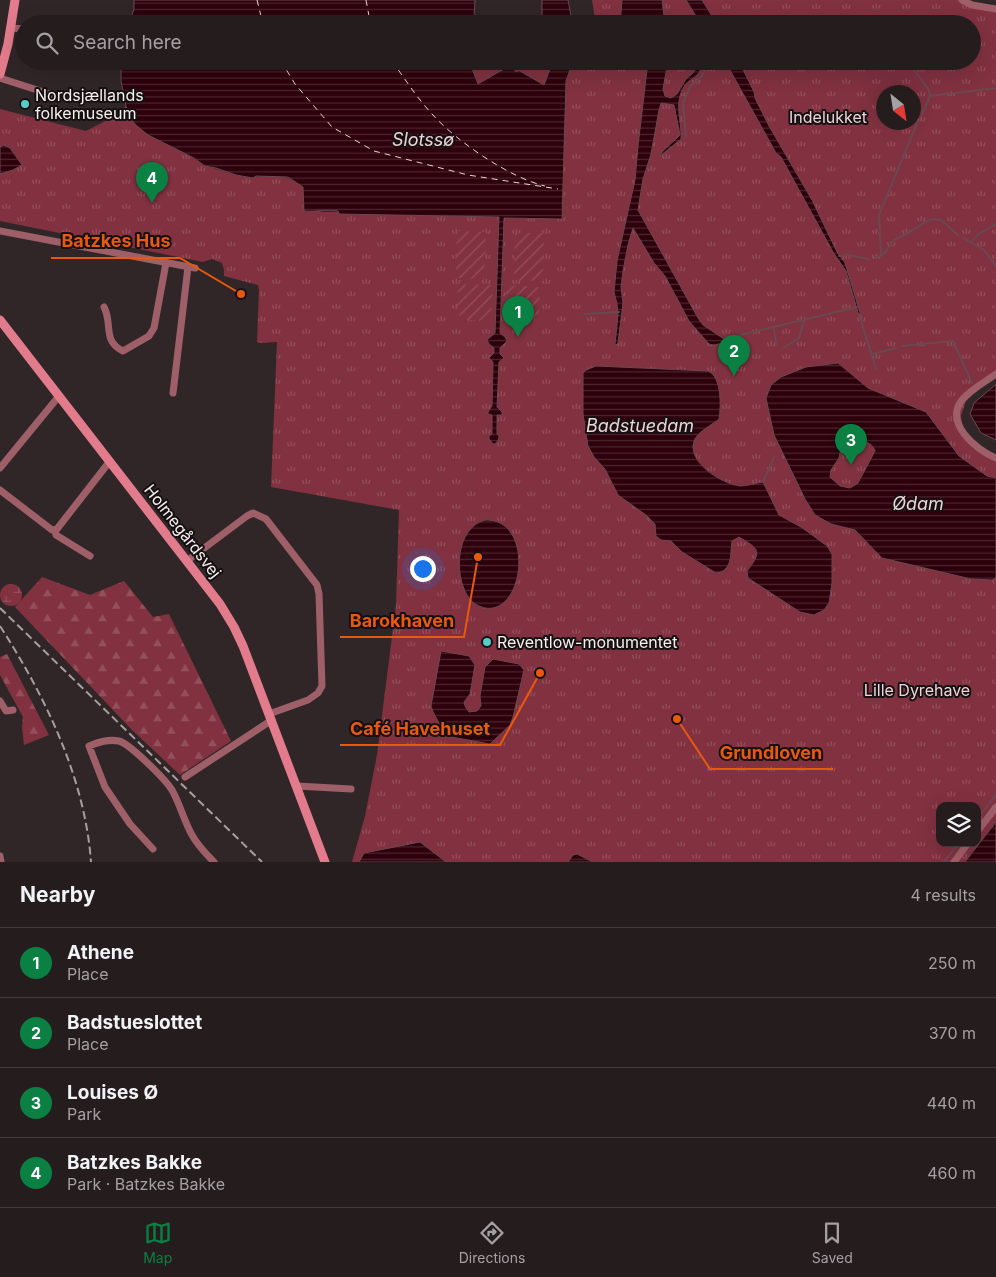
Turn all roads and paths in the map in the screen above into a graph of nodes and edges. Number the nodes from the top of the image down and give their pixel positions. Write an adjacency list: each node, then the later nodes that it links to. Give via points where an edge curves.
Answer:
1 (14, 0): 4 (street)
2 (962, 0): 3 (street)
3 (996, 9)
4 (11, 28): 5 (street); 6 (street)
5 (15, 28)
6 (4, 43): 7 (street)
7 (0, 74)
8 (0, 78): 9 (street)
9 (53, 96)
10 (0, 231): 11 (street)
11 (166, 263): 12 (street, via 154,328 149,336 123,351 116,347 109,336 108,315); 15 (street, via 192,268)
12 (104, 307)
13 (0, 320): 16 (street, Holmegårdsvej)
14 (996, 374): 17 (street, via 962,400 956,419 966,436)
15 (173, 393)
16 (59, 396): 18 (street, Holmegårdsvej); 19 (street)
17 (996, 458)
18 (110, 461): 21 (street); 23 (street, Holmegårdsvej)
19 (0, 468)
20 (0, 490): 21 (street)
21 (55, 530): 22 (street, via 56,535)
22 (90, 556)
23 (187, 561): 26 (street, Holmegårdsvej, via 234,626); 26 (street, via 253,513 266,519 317,585 322,686 318,694)
24 (0, 701): 25 (street, via 6,711)
25 (13, 710)
26 (271, 717): 27 (street); 28 (street, Holmegårdsvej)
27 (185, 777)
28 (297, 786): 29 (street); 37 (street, Holmegårdsvej)
29 (351, 789)
30 (996, 807): 31 (street)
31 (981, 827)
32 (965, 847): 38 (street)
33 (153, 849): 36 (street, via 130,824 105,787 89,746 105,740 125,743 166,780 191,834)
34 (0, 856): 35 (street)
35 (1, 862)
36 (214, 862)
37 (325, 862)
38 (954, 862)

